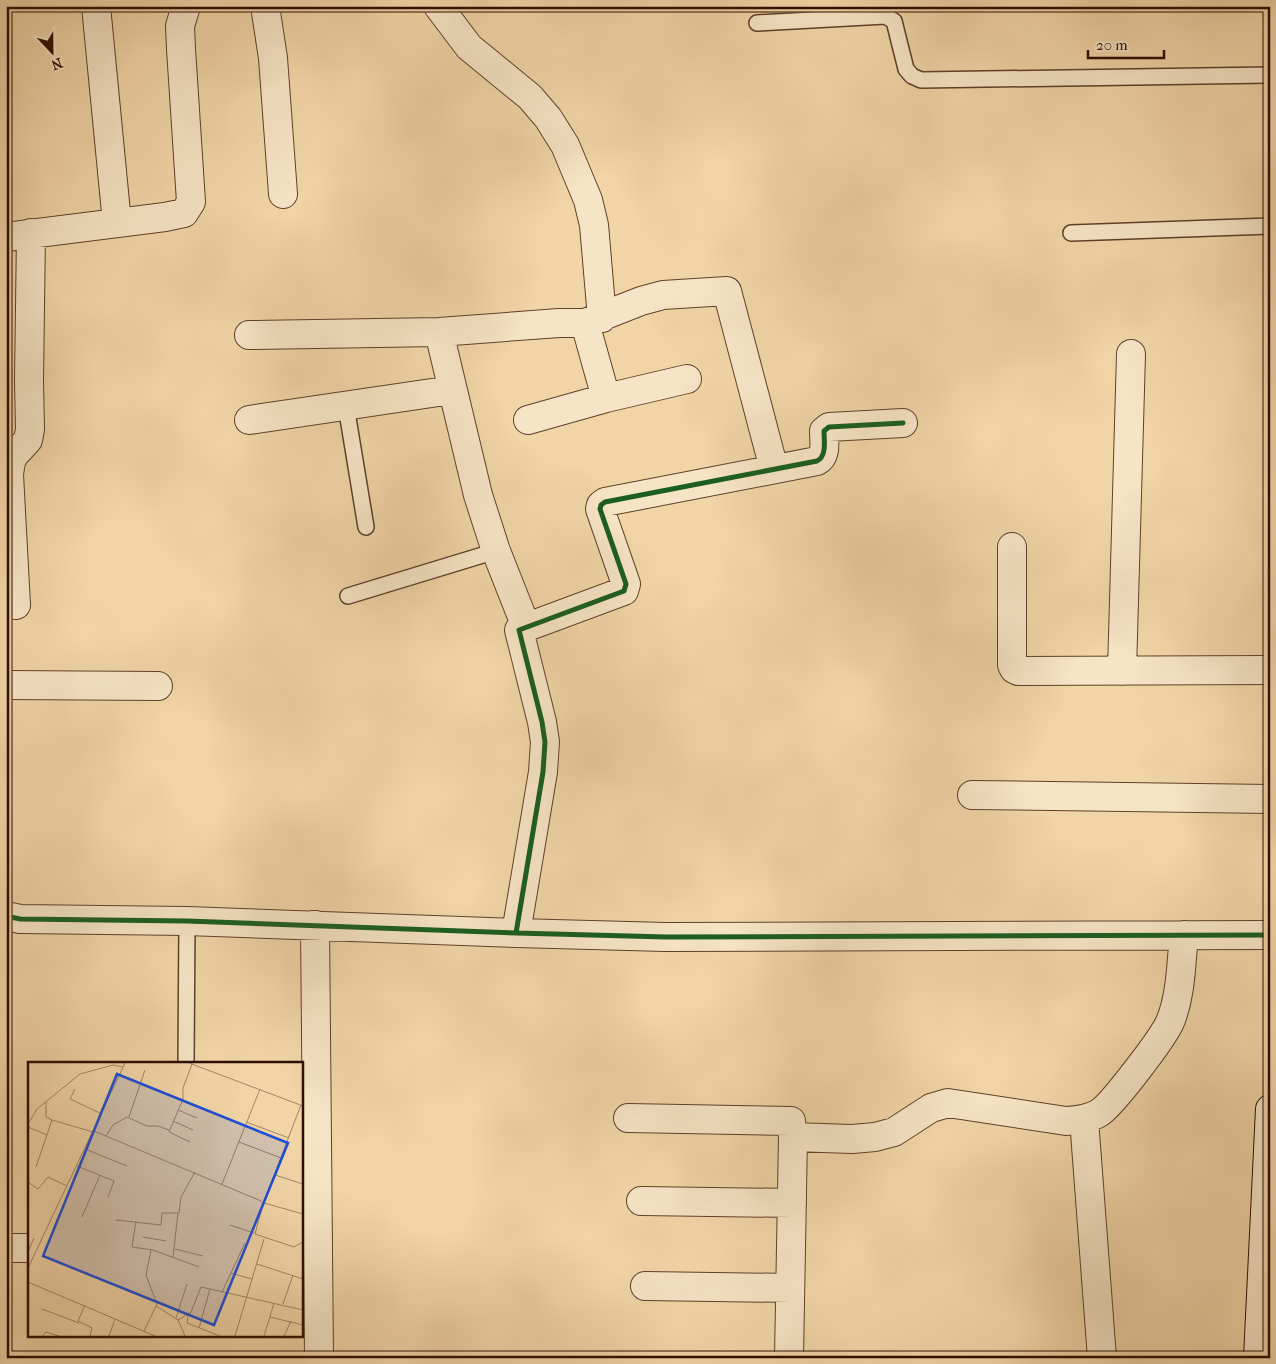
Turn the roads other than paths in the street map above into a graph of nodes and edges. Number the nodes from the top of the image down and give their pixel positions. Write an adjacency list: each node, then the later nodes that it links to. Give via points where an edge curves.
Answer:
1 (96, 6): 8 (street)
2 (186, 6): 8 (street, via 180,26 191,202 184,212)
3 (265, 6): 7 (street, via 273,58)
4 (438, 6): 12 (street, via 469,47 530,97 565,145 588,200 594,225)
5 (757, 22): 6 (lane, via 891,18 906,69 921,80)
6 (1270, 75)
7 (283, 194)
8 (117, 223): 11 (street)
9 (1270, 226): 10 (lane)
10 (1071, 233)
11 (19, 235): 17 (street)
12 (594, 320): 13 (street); 19 (street); 24 (street, via 663,296 727,291)
13 (438, 332): 14 (street); 18 (street)
14 (248, 335)
15 (1131, 354): 31 (street)
16 (687, 379): 19 (street)
17 (18, 382): 29 (street, via 30,429 28,440 11,462 9,474)
18 (452, 390): 20 (street); 27 (street)
19 (606, 398): 22 (street)
20 (346, 406): 21 (street); 25 (lane)
21 (249, 420)
22 (528, 420)
23 (903, 423): 24 (street, via 829,427 824,431 824,455 821,459)
24 (774, 469): 30 (street, via 605,502 600,509 626,588)
25 (366, 527)
26 (1012, 548): 31 (street, via 1014,669)
27 (496, 552): 28 (lane); 30 (street)
28 (348, 596)
29 (16, 605)
30 (526, 627): 40 (street, via 518,633 545,742 543,772)
31 (1122, 670): 32 (street)
32 (1270, 670)
33 (6, 685): 34 (street)
34 (158, 686)
35 (972, 795): 36 (street)
36 (1270, 799)
37 (6, 916): 38 (street, via 20,919)
38 (187, 920): 39 (street); 43 (lane)
39 (315, 925): 40 (street); 50 (street)
40 (516, 934): 41 (street, via 666,937)
41 (1184, 935): 42 (street); 46 (street, via 1175,1006 1169,1023 1112,1102)
42 (1270, 935)
43 (186, 1062)
44 (1270, 1109): 58 (street)
45 (628, 1118): 47 (street, via 789,1119)
46 (1084, 1119): 47 (street, via 1066,1122 948,1103 932,1108 894,1132 875,1137); 57 (street)
47 (793, 1137): 49 (street)
48 (641, 1201): 49 (street)
49 (792, 1203): 54 (street)
50 (310, 1242): 55 (street)
51 (6, 1248): 52 (street)
52 (28, 1248)
53 (645, 1286): 54 (street)
54 (790, 1288): 56 (street)
55 (319, 1358)
56 (789, 1358)
57 (1102, 1358)
58 (1258, 1358)

